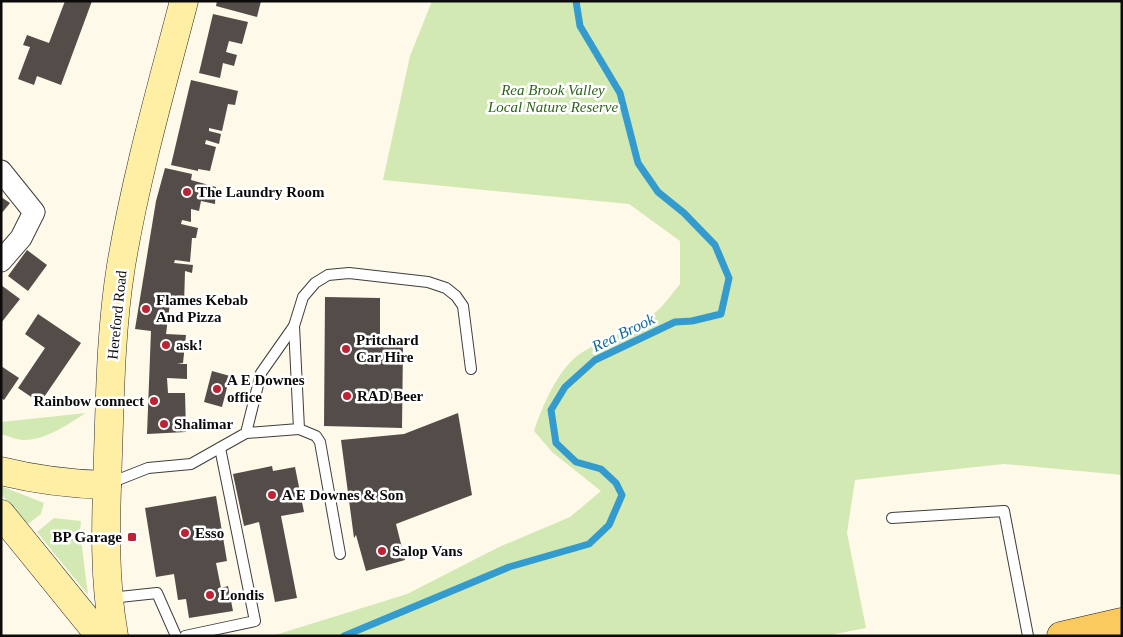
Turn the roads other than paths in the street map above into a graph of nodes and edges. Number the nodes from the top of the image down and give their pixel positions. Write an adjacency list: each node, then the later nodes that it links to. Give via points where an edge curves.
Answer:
1 (184, 1): 10 (street, Hereford Road, via 141,162 121,267 113,332)
2 (1, 171): 3 (street, via 34,212 21,238)
3 (1, 261)
4 (294, 326): 5 (lane, via 303,297 315,283 328,276 350,273 428,282 446,288 463,306); 6 (lane); 7 (lane, via 261,373)
5 (470, 369)
6 (299, 429): 7 (lane); 13 (lane, via 316,436 320,442)
7 (246, 433): 8 (lane)
8 (220, 448): 10 (lane, via 191,464 148,468); 19 (lane, via 255,621)
9 (1, 470): 10 (street, via 46,481)
10 (107, 485): 14 (street, Hereford Road, via 104,542)
11 (892, 518): 20 (lane, via 1004,511)
12 (6, 525): 16 (street)
13 (340, 554)
14 (108, 598): 17 (street, Hereford Road); 18 (lane, via 157,594)
15 (1122, 622): 21 (main road)
16 (100, 636)
17 (114, 636)
18 (176, 636)
19 (185, 636)
20 (1028, 636)
21 (1061, 636)

